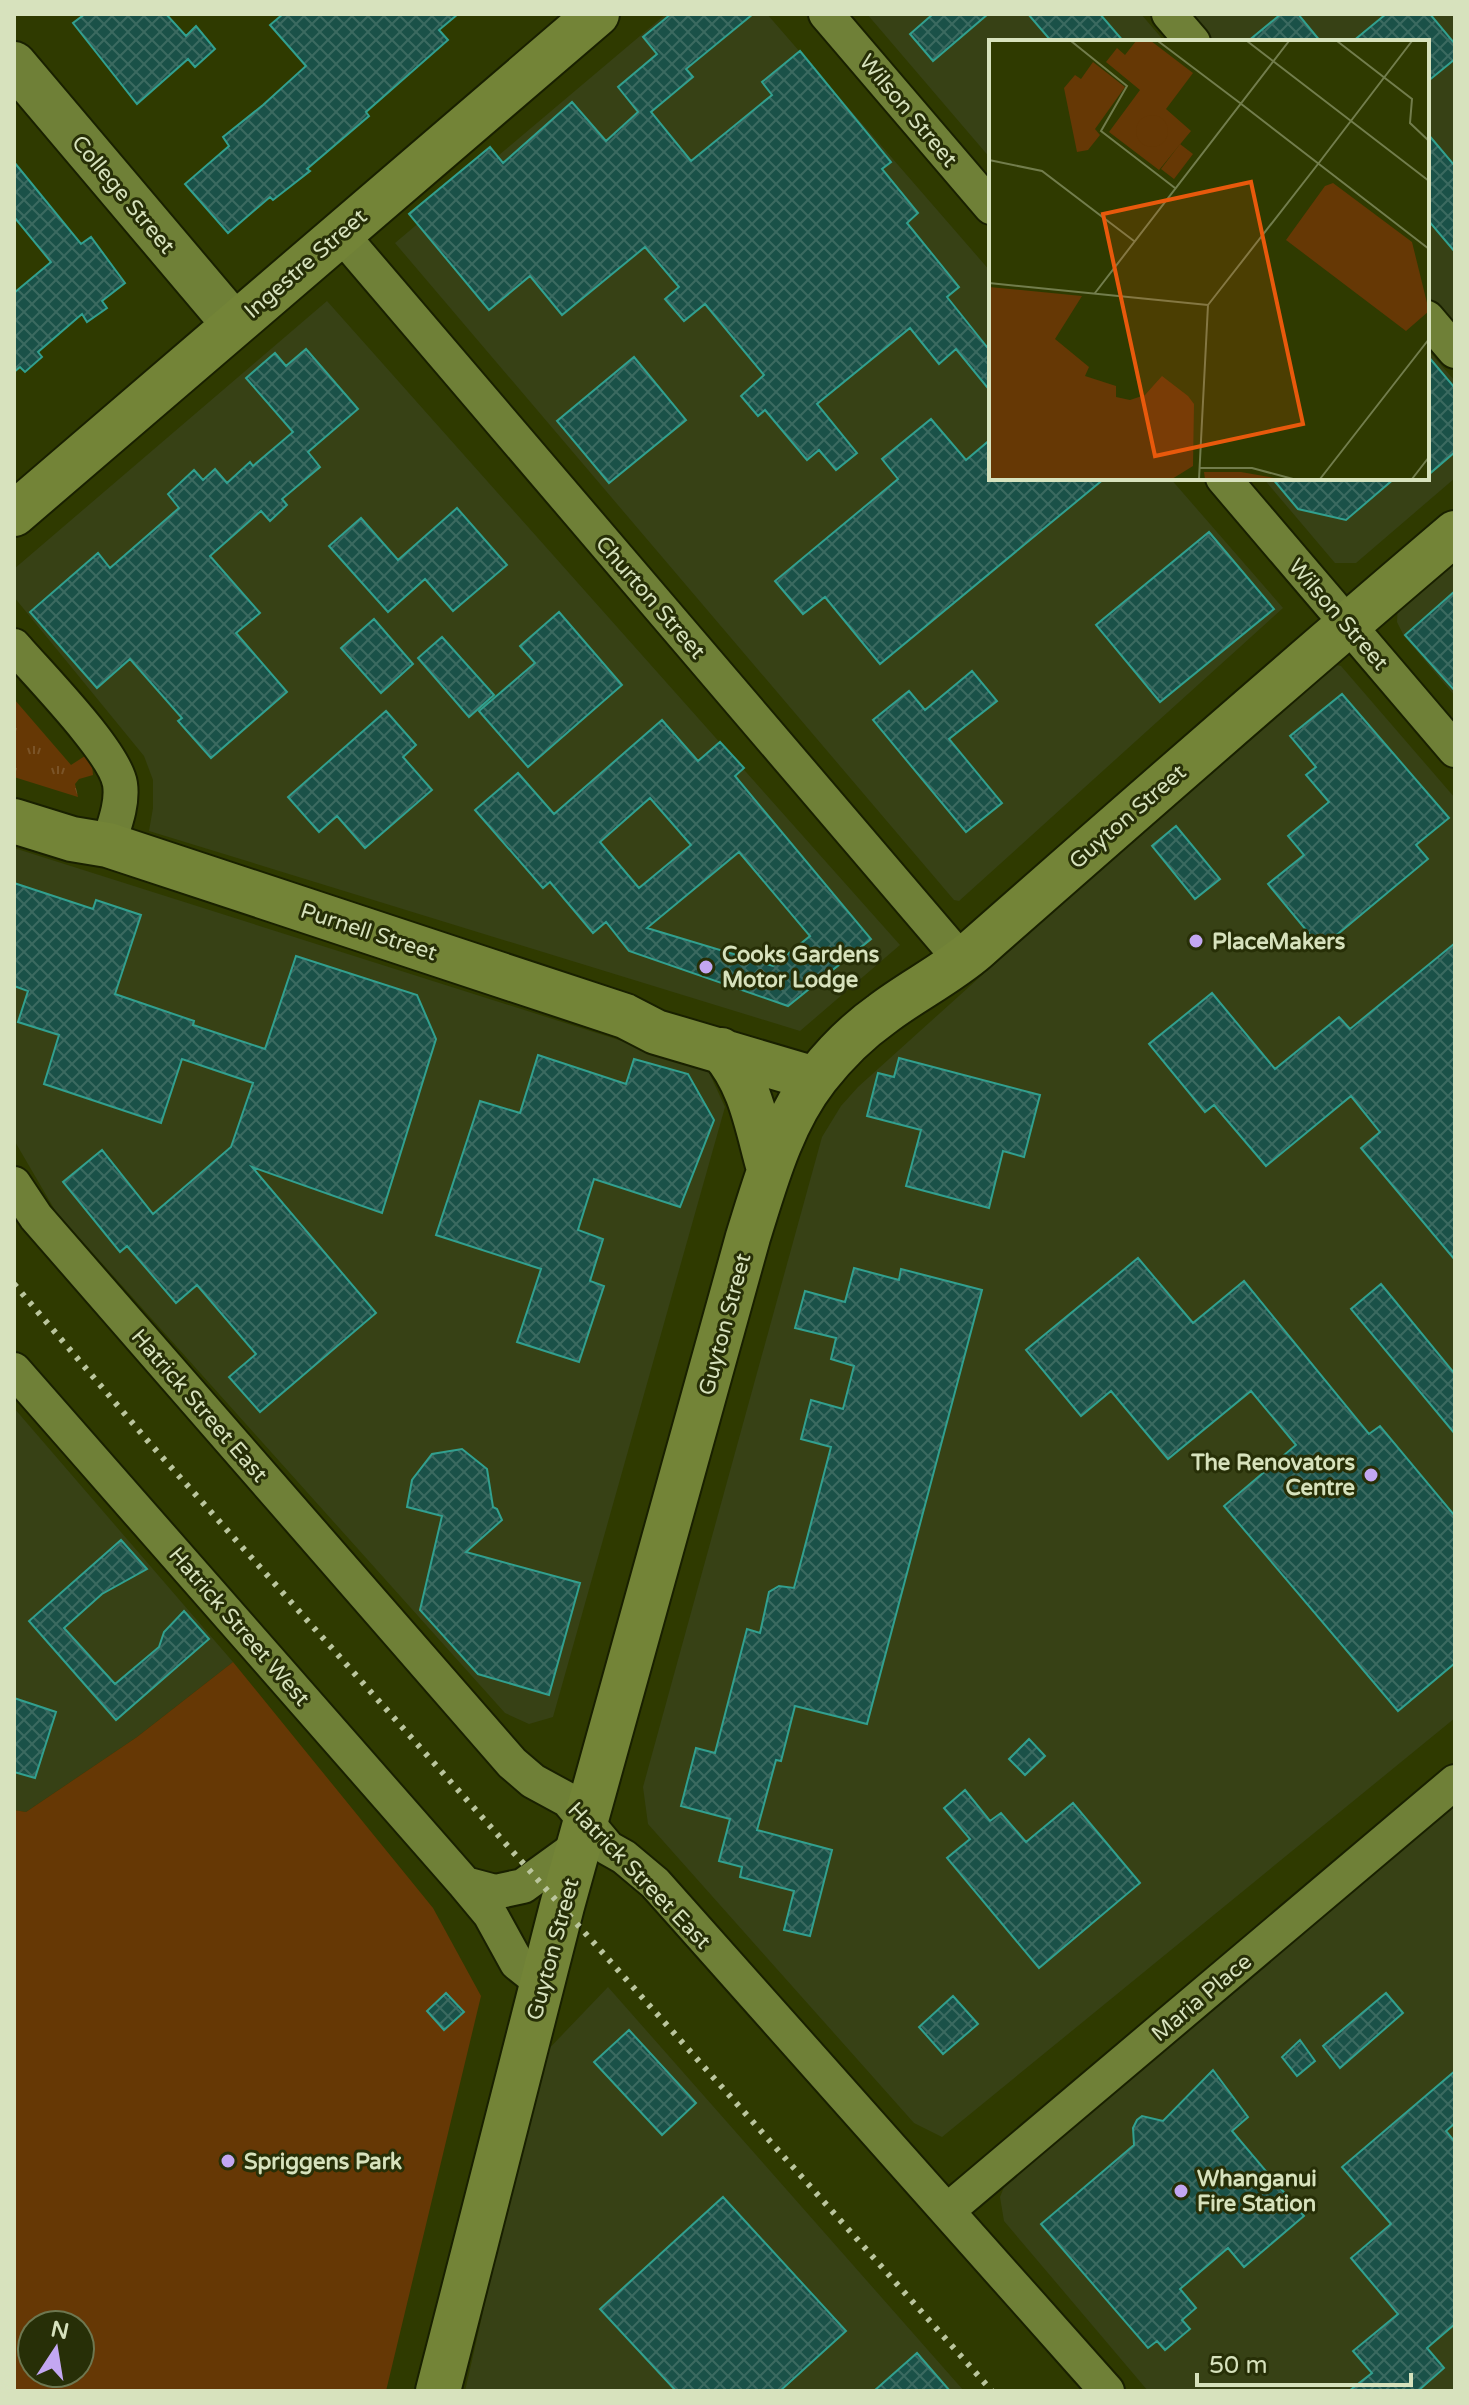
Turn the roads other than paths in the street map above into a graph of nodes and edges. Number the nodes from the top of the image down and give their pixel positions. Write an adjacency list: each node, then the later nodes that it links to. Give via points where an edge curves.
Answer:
1 (597, 14): 7 (main road, Ingestre Street)
2 (826, 14): 6 (street, Wilson Street)
3 (1169, 14): 4 (street)
4 (1191, 40)
5 (14, 64): 9 (street, College Street)
6 (989, 205)
7 (340, 233): 9 (main road, Ingestre Street); 19 (street, Churton Street)
8 (1429, 320): 10 (street)
9 (234, 324): 12 (main road, Ingestre Street)
10 (1455, 351)
11 (1225, 480): 14 (street, Wilson Street)
12 (14, 514)
13 (1455, 533): 14 (main road, Guyton Street)
14 (1348, 625): 16 (street, Wilson Street); 19 (main road, Guyton Street)
15 (14, 646): 18 (street, via 91,735 120,782)
16 (1455, 750)
17 (14, 821): 18 (main road, Purnell Street)
18 (108, 845): 20 (main road, Purnell Street)
19 (962, 961): 21 (main road, Guyton Street, via 880,1015)
20 (721, 1050): 21 (main road, Purnell Street); 22 (main road, via 750,1095)
21 (815, 1079): 22 (main road, Guyton Street)
22 (769, 1169): 26 (main road, Guyton Street)
23 (14, 1184): 26 (street, Hatrick Street East, via 46,1229 512,1763 568,1800)
24 (14, 1370): 27 (street, Hatrick Street West)
25 (1455, 1782): 29 (street, Maria Place)
26 (584, 1834): 27 (street, via 523,1886 495,1892); 28 (main road, Guyton Street); 29 (street, Hatrick Street East, via 655,1883)
27 (465, 1884): 28 (street, Hatrick Street West, via 490,1914 517,1963)
28 (542, 1983): 30 (main road, Guyton Street)
29 (947, 2211): 31 (street, Hatrick Street East)
30 (438, 2391)
31 (1107, 2391)

